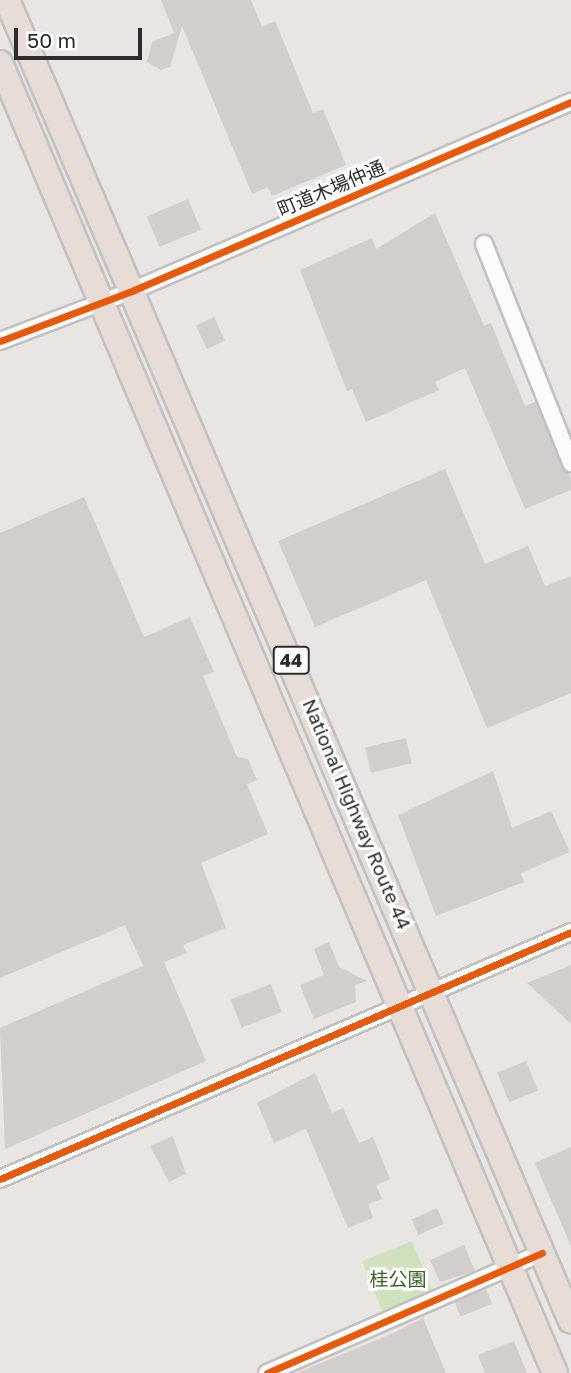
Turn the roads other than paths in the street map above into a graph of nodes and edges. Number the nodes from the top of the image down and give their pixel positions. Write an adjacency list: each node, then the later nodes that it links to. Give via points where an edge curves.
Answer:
1 (8, 0): 4 (highway, National Highway Route 44 / 44)
2 (0, 63): 5 (highway, National Highway Route 44 / 44)
3 (571, 102): 7 (street, 町道木場仲通)
4 (57, 114): 5 (highway); 7 (highway, National Highway Route 44 / 44)
5 (28, 127): 8 (highway, National Highway Route 44 / 44)
6 (484, 244): 10 (street)
7 (134, 290): 8 (street, 町道木場仲通); 12 (highway, National Highway Route 44 / 44)
8 (103, 303): 9 (street, 町道木場仲通); 13 (highway, National Highway Route 44 / 44)
9 (0, 341)
10 (571, 463)
11 (571, 932): 12 (street)
12 (433, 992): 13 (street); 15 (highway, National Highway Route 44 / 44)
13 (399, 1006): 14 (street); 16 (highway, National Highway Route 44 / 44)
14 (0, 1180)
15 (542, 1253): 16 (street); 17 (highway, National Highway Route 44 / 44)
16 (509, 1268): 18 (street); 19 (highway, National Highway Route 44 / 44)
17 (571, 1321)
18 (275, 1371)
19 (555, 1373)

